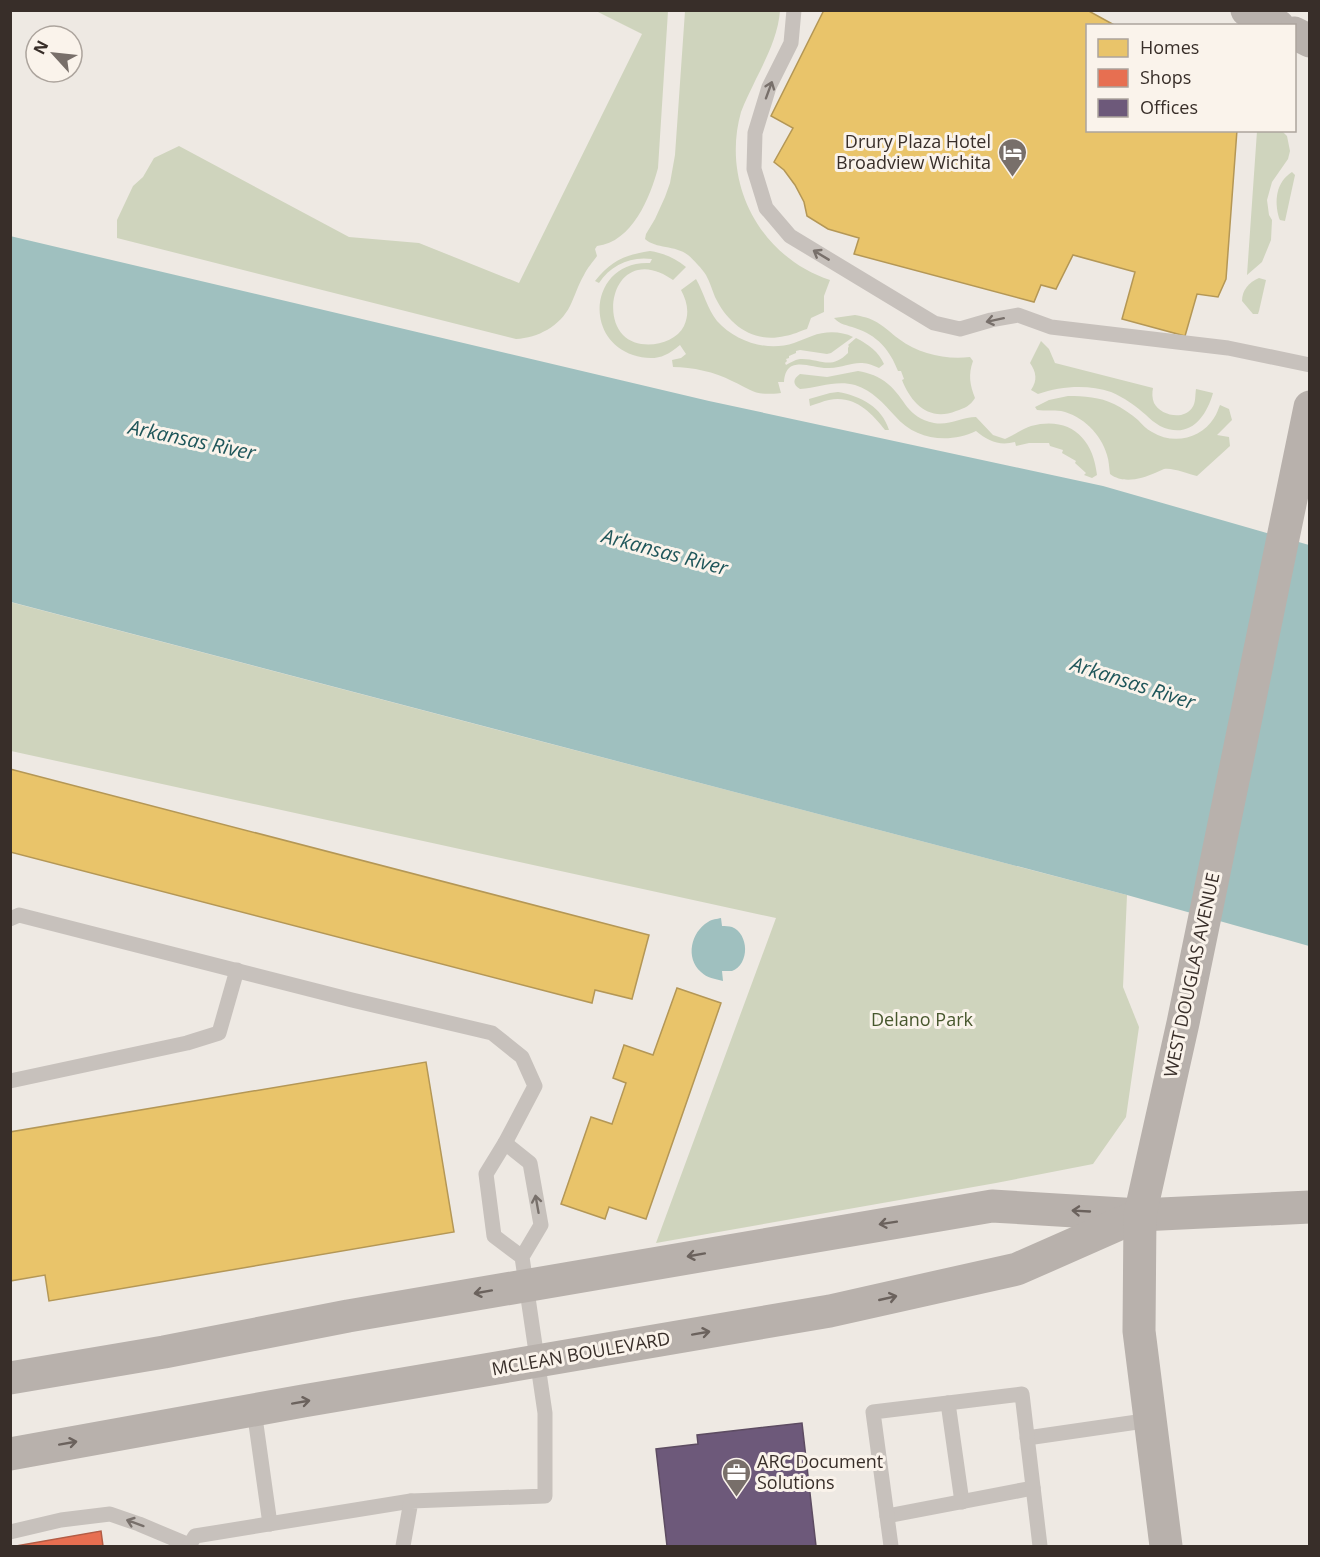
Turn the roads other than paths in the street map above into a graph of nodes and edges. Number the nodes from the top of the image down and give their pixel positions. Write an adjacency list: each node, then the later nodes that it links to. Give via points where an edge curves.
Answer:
1 (794, 10): 6 (lane, one-way to 1, via 1227,348 1051,327 1018,315 960,329 934,323 790,236 766,208 754,169 755,133 769,87 791,43)
2 (1247, 10): 3 (main road)
3 (1274, 24)
4 (1296, 34): 5 (main road)
5 (1310, 41)
6 (1310, 365)
7 (1310, 407): 13 (main road, WEST DOUGLAS AVENUE)
8 (10, 919): 9 (lane, via 19,915)
9 (237, 970): 10 (lane, via 219,1032); 11 (lane, via 492,1033 522,1057 535,1086)
10 (10, 1081)
11 (505, 1143): 14 (lane, one-way to 11, via 541,1225 530,1163); 14 (lane, via 486,1174 494,1236)
12 (1310, 1207): 13 (main road, MCLEAN BOULEVARD)
13 (1140, 1215): 14 (main road, MCLEAN BOULEVARD, one-way to 14, via 992,1206); 15 (main road, MCLEAN BOULEVARD, one-way to 13, via 830,1311 1017,1269); 19 (main road, WEST DOUGLAS AVENUE, via 1139,1331)
14 (524, 1271): 15 (lane); 16 (main road, MCLEAN BOULEVARD, one-way to 16, via 348,1316)
15 (538, 1361): 18 (main road, MCLEAN BOULEVARD, one-way to 15); 23 (lane, via 546,1413 545,1496)
16 (10, 1378)
17 (948, 1403): 20 (lane, via 1022,1394); 24 (lane); 25 (lane, via 873,1412)
18 (254, 1410): 21 (main road, MCLEAN BOULEVARD, one-way to 18); 26 (lane)
19 (1150, 1420): 20 (lane); 32 (main road, WEST DOUGLAS AVENUE)
20 (1027, 1438): 22 (lane)
21 (10, 1454)
22 (1033, 1488): 24 (lane); 31 (lane)
23 (411, 1501): 26 (lane); 29 (lane)
24 (962, 1502): 25 (lane)
25 (887, 1516): 30 (lane)
26 (270, 1524): 28 (lane, via 195,1536)
27 (10, 1532): 28 (lane, one-way to 27, via 110,1514)
28 (189, 1546)
29 (403, 1546)
30 (891, 1546)
31 (1040, 1546)
32 (1167, 1546)

